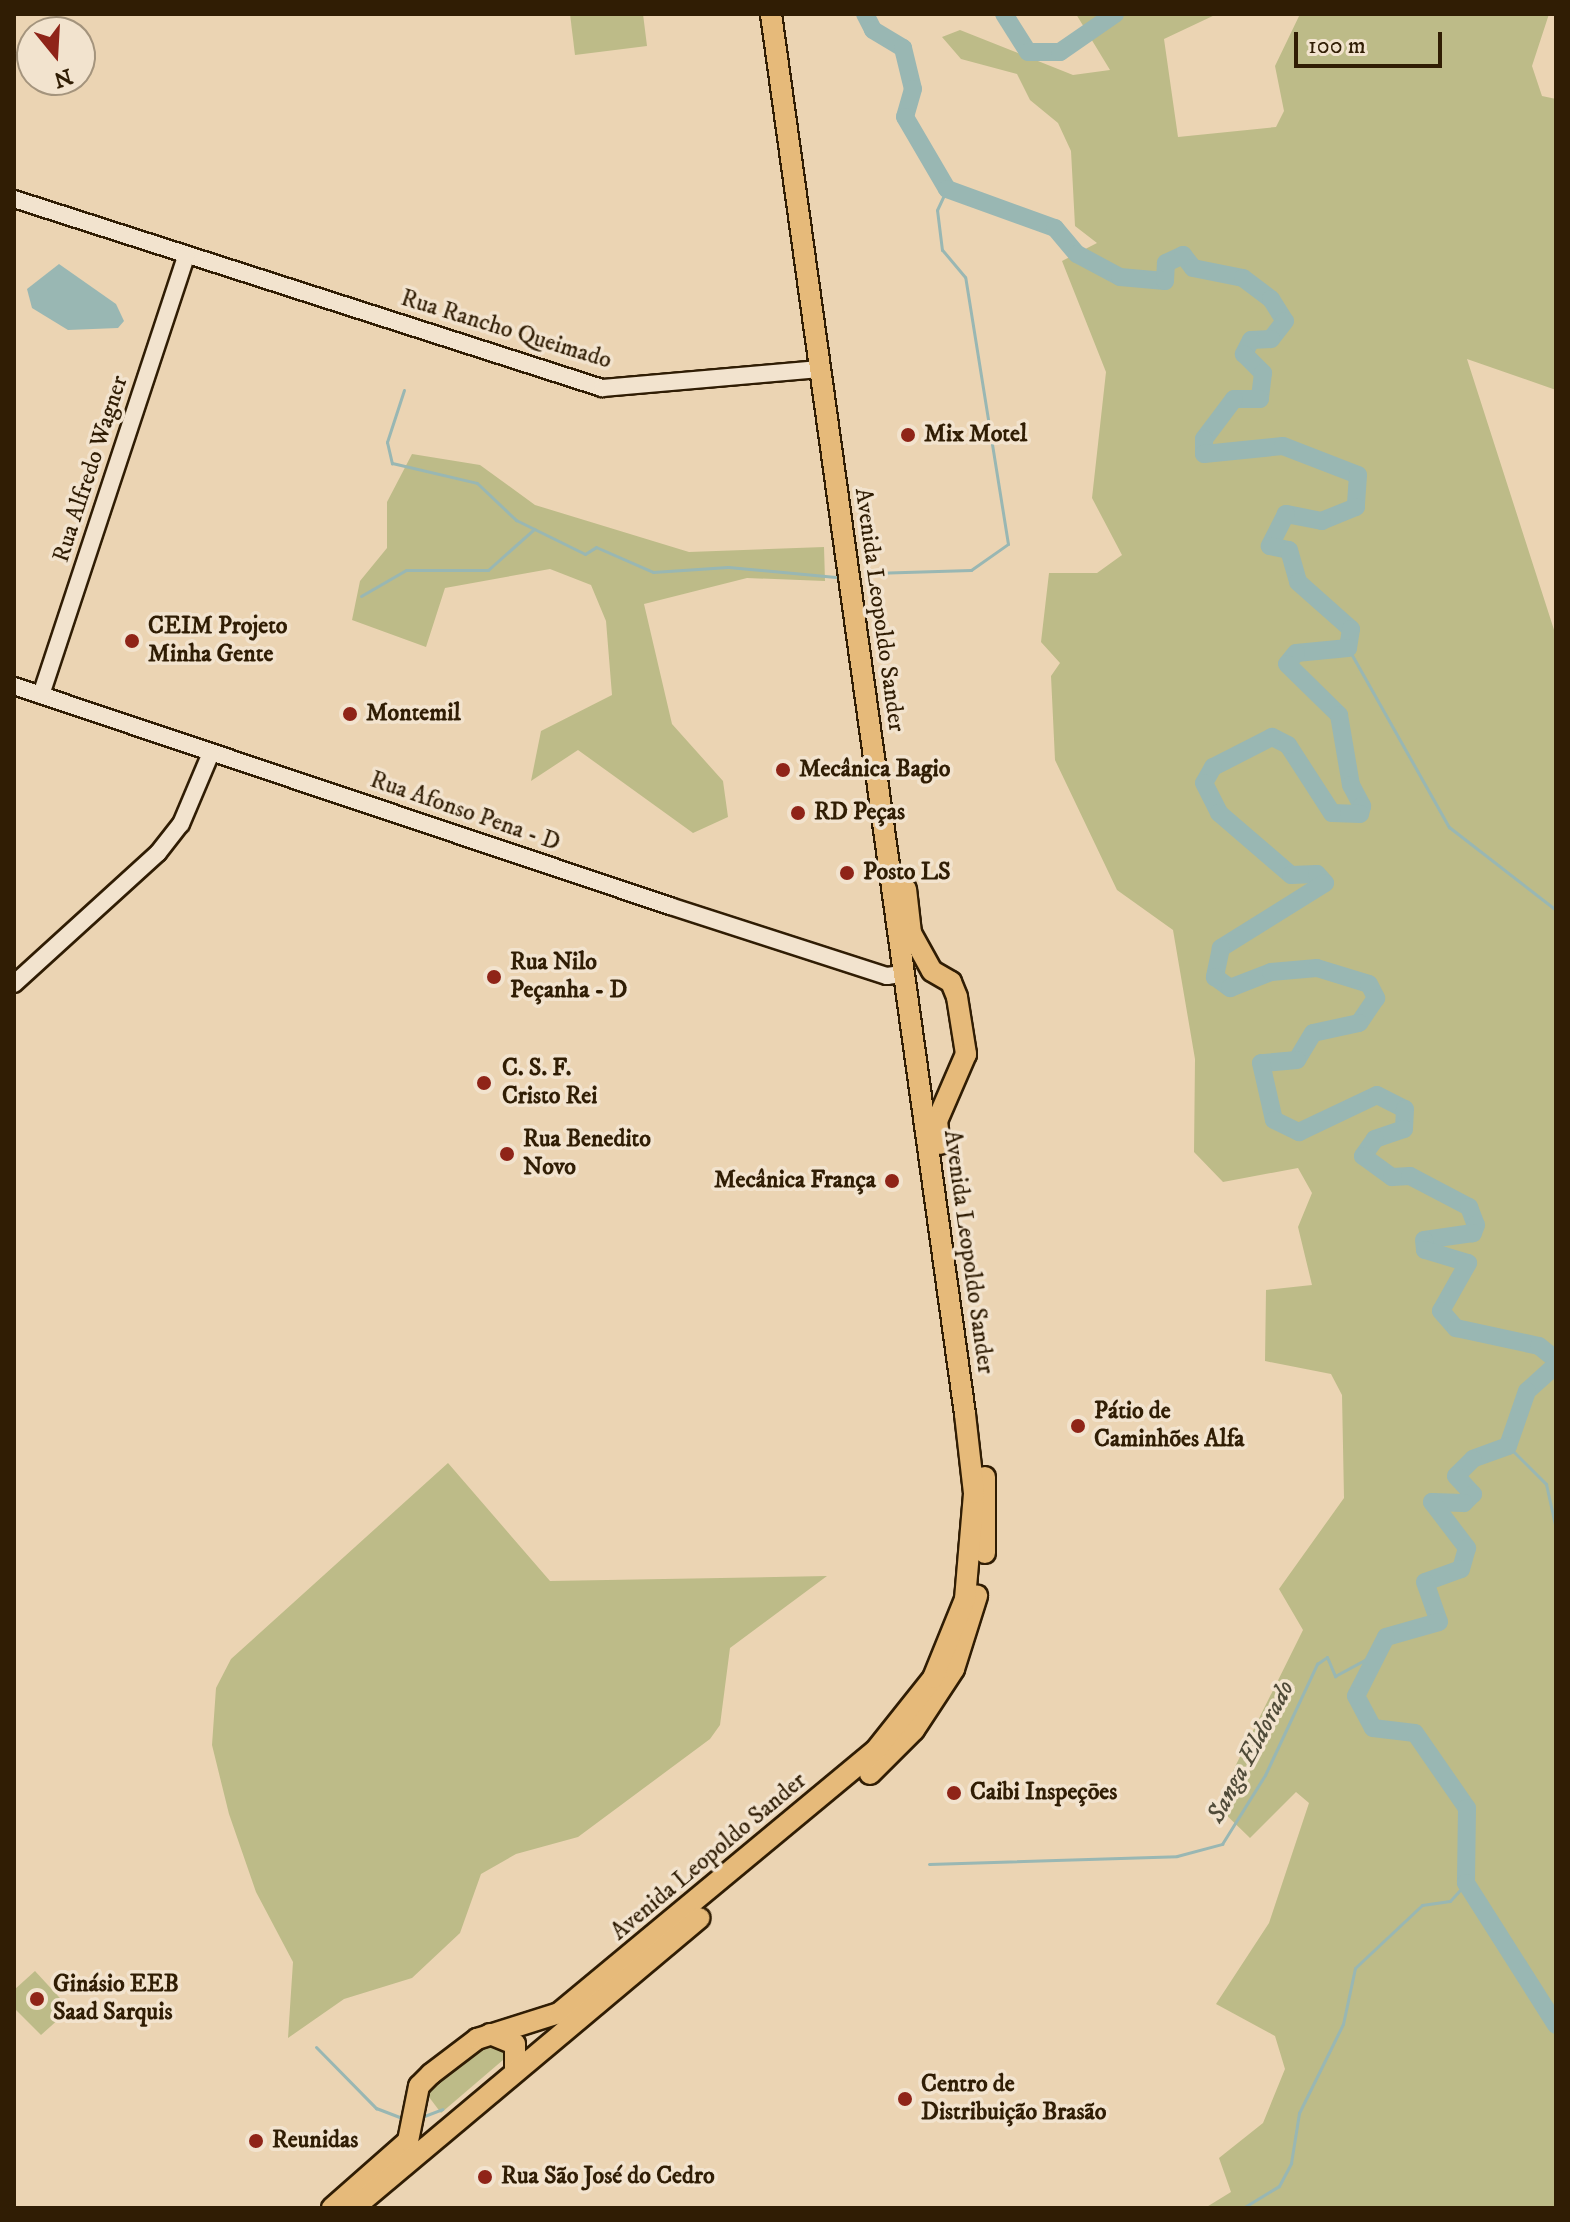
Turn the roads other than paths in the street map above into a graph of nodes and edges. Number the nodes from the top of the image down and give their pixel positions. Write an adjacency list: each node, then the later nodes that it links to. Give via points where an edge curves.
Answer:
1 (771, 14): 5 (highway, Avenida Leopoldo Sander)
2 (781, 14): 9 (highway, Avenida Leopoldo Sander, via 911,933)
3 (14, 199): 4 (street, Rua Rancho Queimado)
4 (186, 257): 5 (street, Rua Rancho Queimado, via 602,388); 7 (street, Rua Alfredo Wagner)
5 (820, 369): 10 (highway, Avenida Leopoldo Sander)
6 (14, 686): 7 (street, Rua Afonso Pena - D)
7 (41, 695): 8 (street, Rua Afonso Pena - D)
8 (211, 753): 10 (street, Rua Afonso Pena - D, via 858,967); 11 (street, via 181,824 158,853)
9 (932, 971): 10 (highway); 12 (highway, Avenida Leopoldo Sander, via 957,997)
10 (902, 974): 13 (highway, Avenida Leopoldo Sander)
11 (14, 984)
12 (964, 1065): 13 (highway, via 941,1076); 15 (highway, Avenida Leopoldo Sander, via 937,1121 989,1508 975,1610 954,1669 890,1756)
13 (917, 1073): 14 (highway, Avenida Leopoldo Sander, via 974,1493 965,1599 933,1678 875,1751 603,1981 553,2016)
14 (487, 2034): 15 (highway, via 515,2044); 16 (highway, Avenida Leopoldo Sander, via 425,2080)
15 (515, 2071): 17 (highway, Avenida Leopoldo Sander)
16 (416, 2103): 17 (highway, via 421,2119); 18 (highway, Avenida Leopoldo Sander, via 408,2141)
17 (443, 2134): 19 (highway, Avenida Leopoldo Sander)
18 (332, 2208)
19 (354, 2208)

